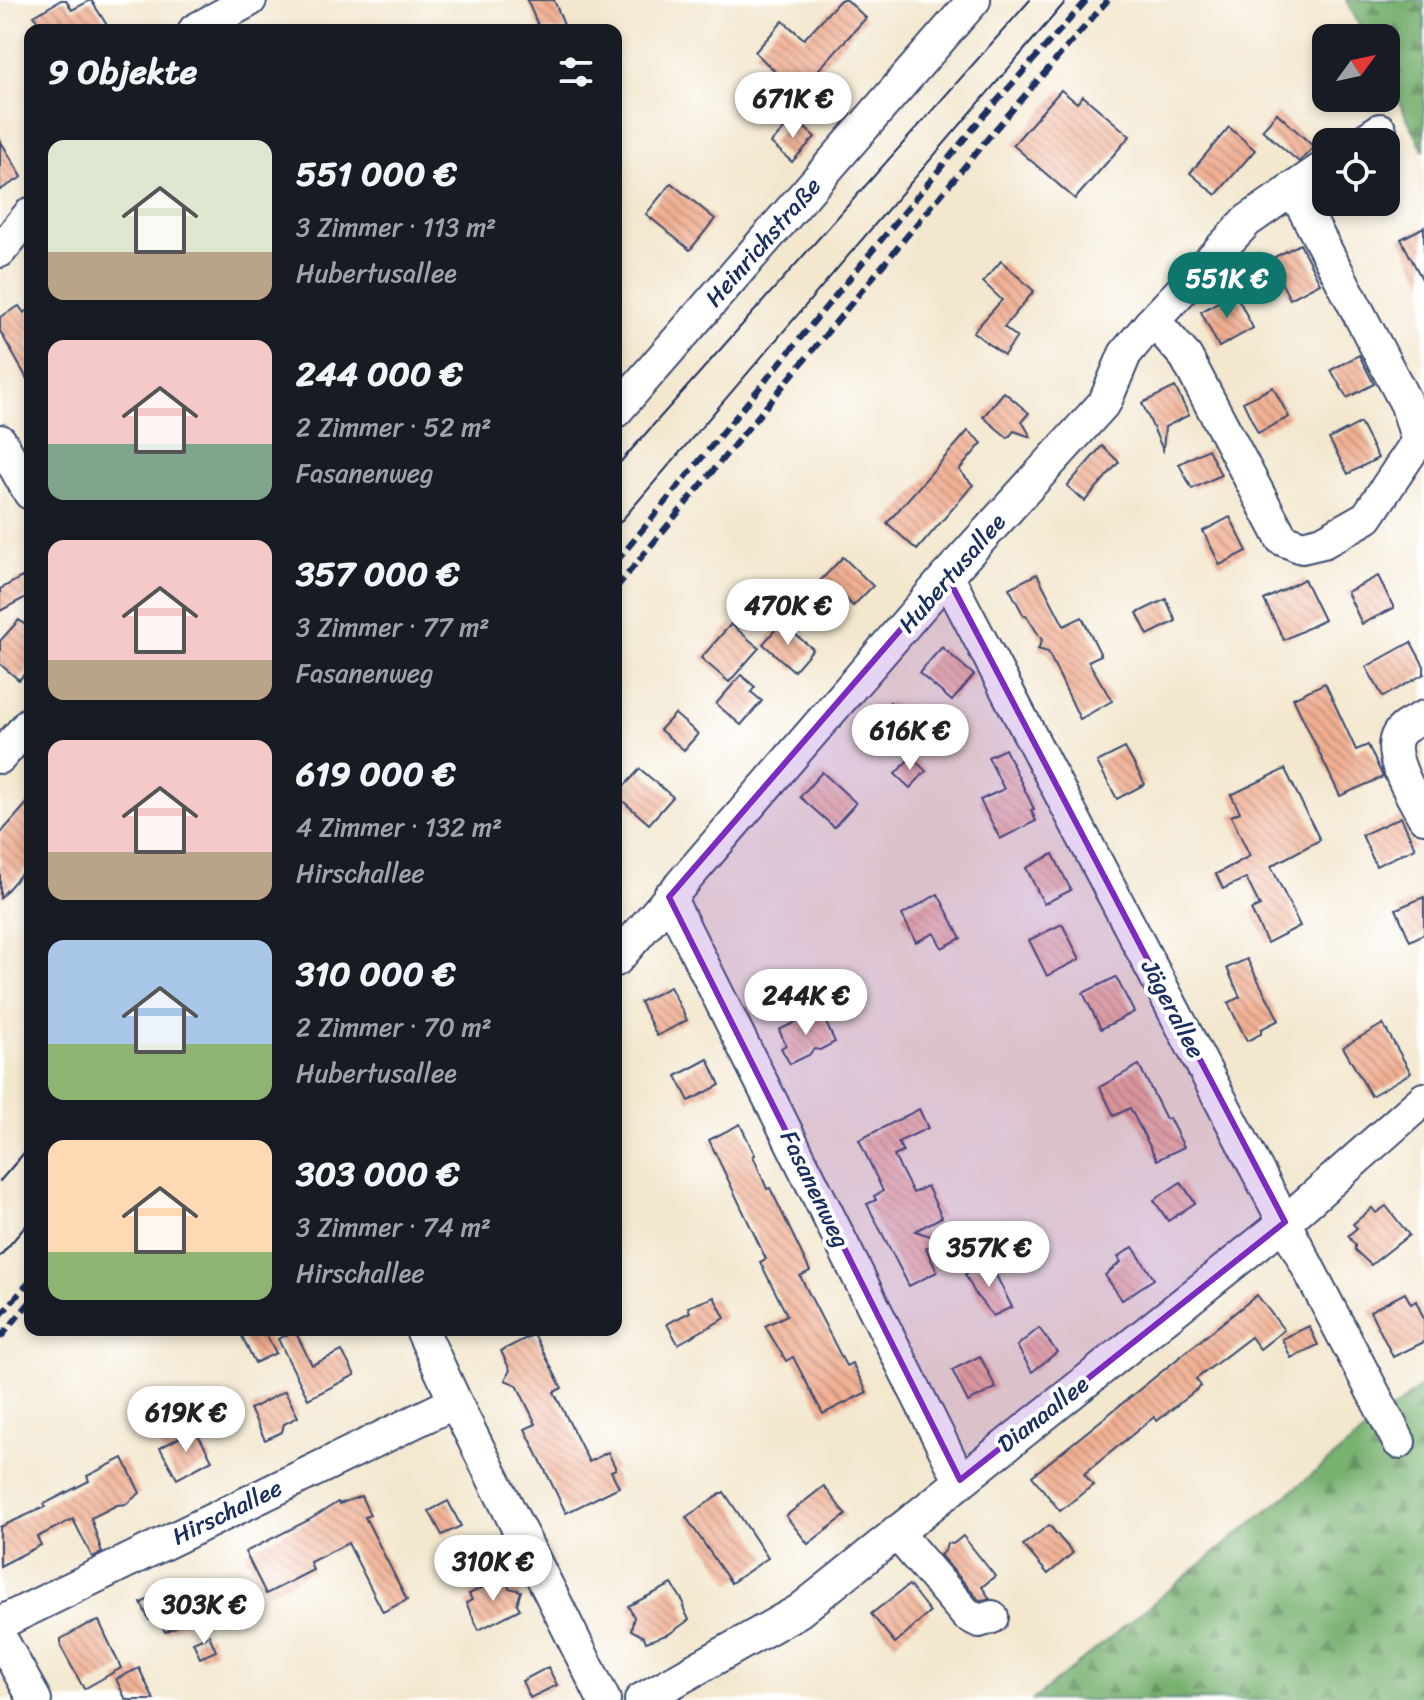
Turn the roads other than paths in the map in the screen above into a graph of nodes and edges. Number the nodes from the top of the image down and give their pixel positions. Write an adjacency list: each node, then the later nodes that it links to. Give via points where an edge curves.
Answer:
1 (250, 0): 3 (street)
2 (974, 0): 9 (street, Heinrichstraße)
3 (206, 24)
4 (1312, 175): 5 (street, Hubertusallee)
5 (1293, 188): 8 (street, Hubertusallee, via 1247,221); 8 (street, via 1407,405 1418,441 1367,517 1323,542 1302,547 1282,539 1186,357)
6 (24, 221): 7 (street)
7 (0, 251)
8 (1150, 324): 12 (street, Hubertusallee, via 1125,354 1105,402)
9 (622, 404)
10 (0, 441): 11 (street)
11 (24, 483)
12 (947, 576): 17 (street, Hubertusallee); 20 (street, Jägerallee)
13 (1424, 717): 16 (street, via 1399,733 1394,745 1395,759)
14 (24, 730): 15 (street)
15 (0, 757)
16 (1424, 817)
17 (669, 897): 18 (street, Hubertusallee); 24 (street, Fasanenweg)
18 (622, 953)
19 (1424, 1099): 20 (street, Dianaallee)
20 (1285, 1222): 23 (street, Jägerallee); 24 (street, Dianaallee)
21 (425, 1336): 22 (street)
22 (455, 1402): 27 (street, Hirschallee); 30 (street)
23 (1399, 1442)
24 (960, 1480): 25 (street, Dianaallee)
25 (896, 1532): 26 (street, via 967,1615 979,1621); 31 (street, Dianaallee, via 799,1611)
26 (992, 1617)
27 (0, 1623)
28 (0, 1637): 29 (street)
29 (35, 1700)
30 (604, 1700)
31 (641, 1700)

